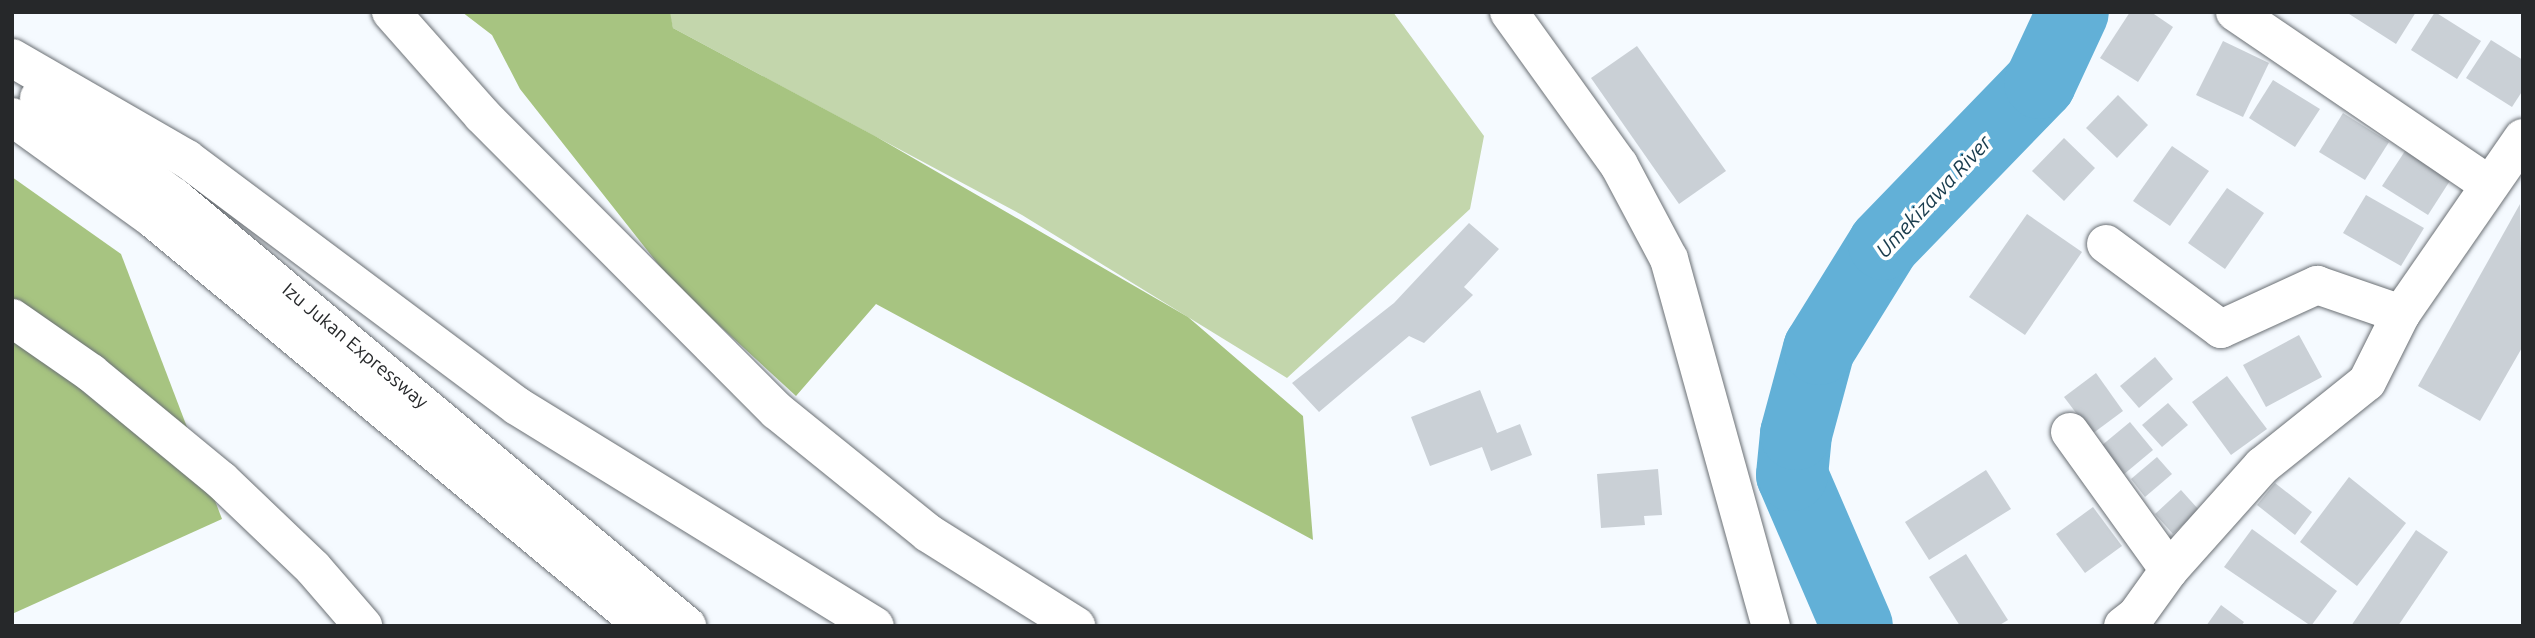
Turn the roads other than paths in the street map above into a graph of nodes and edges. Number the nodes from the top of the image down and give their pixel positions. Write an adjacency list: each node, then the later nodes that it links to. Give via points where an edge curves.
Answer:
1 (391, 12): 21 (main road, via 482,116 777,411 928,533)
2 (1509, 12): 22 (main road, via 1619,165 1669,259)
3 (2235, 12): 8 (main road)
4 (12, 58): 20 (main road, via 187,159 517,406)
5 (12, 79): 19 (main road, Izu Jukan Expressway, via 174,197)
6 (12, 117): 13 (main road, Izu Jukan Expressway, via 152,218)
7 (2523, 138): 8 (main road)
8 (2488, 184): 10 (main road)
9 (2106, 244): 10 (main road, via 2221,329 2317,285)
10 (2401, 314): 14 (main road, via 2367,382 2262,466)
11 (12, 318): 16 (main road, via 91,373 221,480 313,568)
12 (2070, 432): 14 (main road)
13 (537, 535): 17 (main road); 18 (main road, Izu Jukan Expressway)
14 (2169, 569): 15 (main road)
15 (2134, 623)
16 (363, 626)
17 (619, 626)
18 (644, 626)
19 (687, 626)
20 (875, 626)
21 (1076, 626)
22 (1771, 626)

